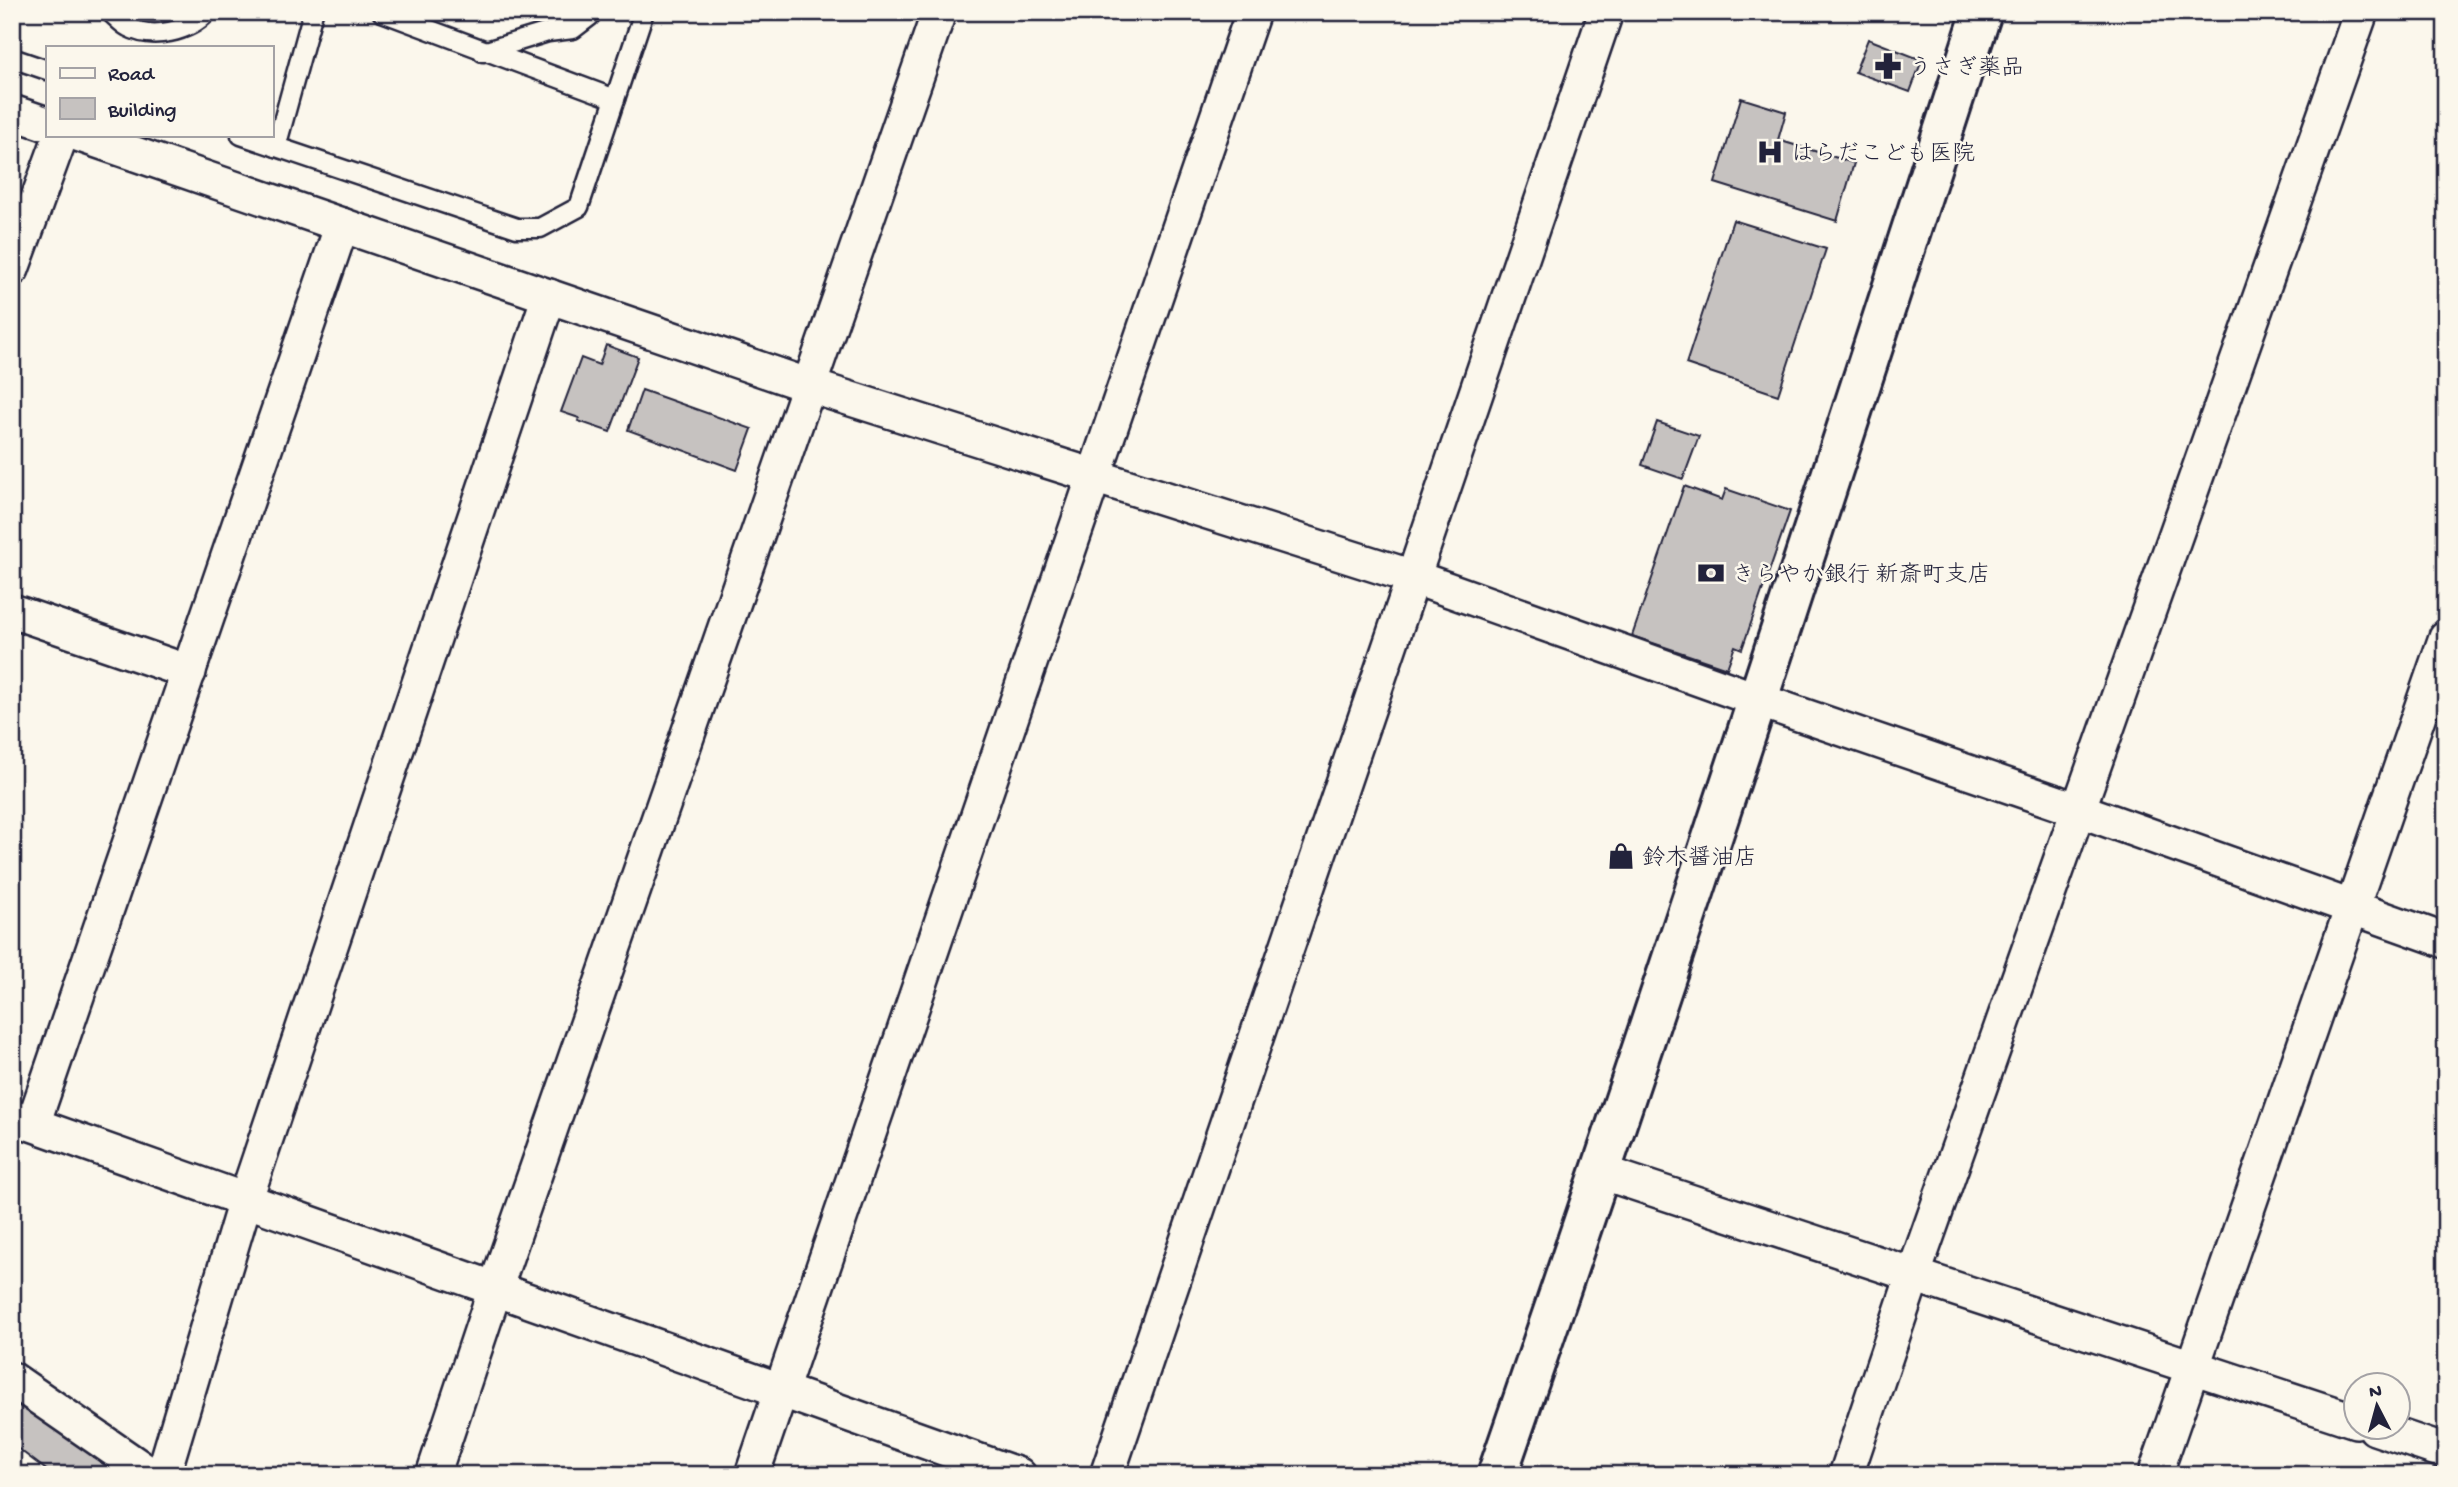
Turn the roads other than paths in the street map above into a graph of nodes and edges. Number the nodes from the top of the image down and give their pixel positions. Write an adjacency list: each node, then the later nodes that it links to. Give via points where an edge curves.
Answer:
1 (110, 12): 2 (lane, via 127,27 148,34 173,32)
2 (207, 12)
3 (313, 12): 21 (lane)
4 (382, 12): 12 (lane)
5 (591, 12): 12 (lane, via 573,29)
6 (644, 12): 15 (lane)
7 (939, 12): 25 (street)
8 (1253, 12): 26 (street)
9 (1606, 12): 27 (street)
10 (1982, 12): 31 (street)
11 (2361, 12): 32 (street)
12 (483, 52): 15 (lane)
13 (12, 58): 14 (lane)
14 (46, 70)
15 (615, 99): 21 (lane, via 579,207 540,228 517,228)
16 (12, 112): 17 (street)
17 (46, 124)
18 (61, 136): 23 (street)
19 (83, 136): 22 (street)
20 (244, 136): 21 (lane)
21 (276, 147)
22 (342, 225): 24 (street); 30 (street)
23 (12, 270)
24 (549, 296): 25 (street); 37 (street)
25 (810, 386): 26 (street); 39 (street)
26 (1094, 475): 27 (street); 42 (street)
27 (1413, 577): 31 (street); 52 (street)
28 (12, 611): 30 (street)
29 (2446, 637): 33 (street)
30 (189, 673): 35 (street)
31 (1758, 700): 32 (street); 36 (street)
32 (2079, 810): 33 (street); 38 (street)
33 (2352, 909): 34 (street); 40 (street)
34 (2446, 941)
35 (23, 1121): 37 (street)
36 (1601, 1172): 38 (street); 53 (street)
37 (245, 1200): 39 (street); 48 (street)
38 (1913, 1276): 40 (street); 54 (street)
39 (495, 1289): 42 (street); 49 (street)
40 (2194, 1366): 43 (street); 55 (street)
41 (12, 1379): 47 (street)
42 (780, 1390): 50 (street); 51 (street)
43 (2342, 1416)
44 (2412, 1440): 45 (street)
45 (2446, 1452)
46 (2446, 1464): 56 (street)
47 (151, 1475)
48 (163, 1475)
49 (433, 1475)
50 (752, 1475)
51 (1018, 1475)
52 (1107, 1475)
53 (1497, 1475)
54 (1846, 1475)
55 (2155, 1475)
56 (2442, 1475)

